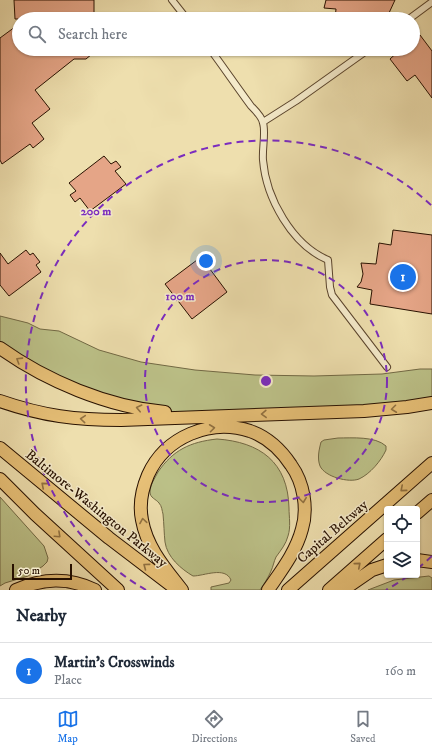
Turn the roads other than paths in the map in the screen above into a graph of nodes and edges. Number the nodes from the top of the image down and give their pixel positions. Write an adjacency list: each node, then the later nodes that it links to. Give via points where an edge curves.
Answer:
1 (172, 0): 3 (street)
2 (432, 2): 4 (street)
3 (181, 12)
4 (418, 12)
5 (215, 56): 7 (street)
6 (359, 56): 7 (street)
7 (263, 122): 9 (street, via 263,158 268,187 276,206 294,234 314,252 328,260 332,295)
8 (0, 348): 12 (highway, one-way to 8, via 151,411 100,398 52,378)
9 (387, 367)
10 (0, 401): 12 (highway, one-way to 10, via 87,420 31,411)
11 (432, 402): 12 (highway, one-way to 12, via 364,411)
12 (206, 416)
13 (0, 448): 25 (highway, Baltimore-Washington Parkway, one-way to 13)
14 (432, 463): 28 (highway, Capital Beltway, one-way to 28)
15 (0, 478): 24 (highway, one-way to 24)
16 (432, 500): 17 (highway)
17 (420, 510)
18 (384, 542): 29 (highway, one-way to 18)
19 (420, 560): 20 (highway)
20 (432, 562)
21 (384, 566): 30 (highway, via 372,570)
22 (16, 590): 23 (highway, via 35,582 59,580 85,585)
23 (95, 590)
24 (118, 590)
25 (177, 590)
26 (182, 590): 27 (highway, one-way to 27, via 151,548 145,533 141,502 144,484 158,458 180,439 206,429 229,427 251,432 276,447 294,470 302,492 305,512 302,531 289,559)
27 (268, 590)
28 (288, 590)
29 (330, 590)
30 (344, 590)

